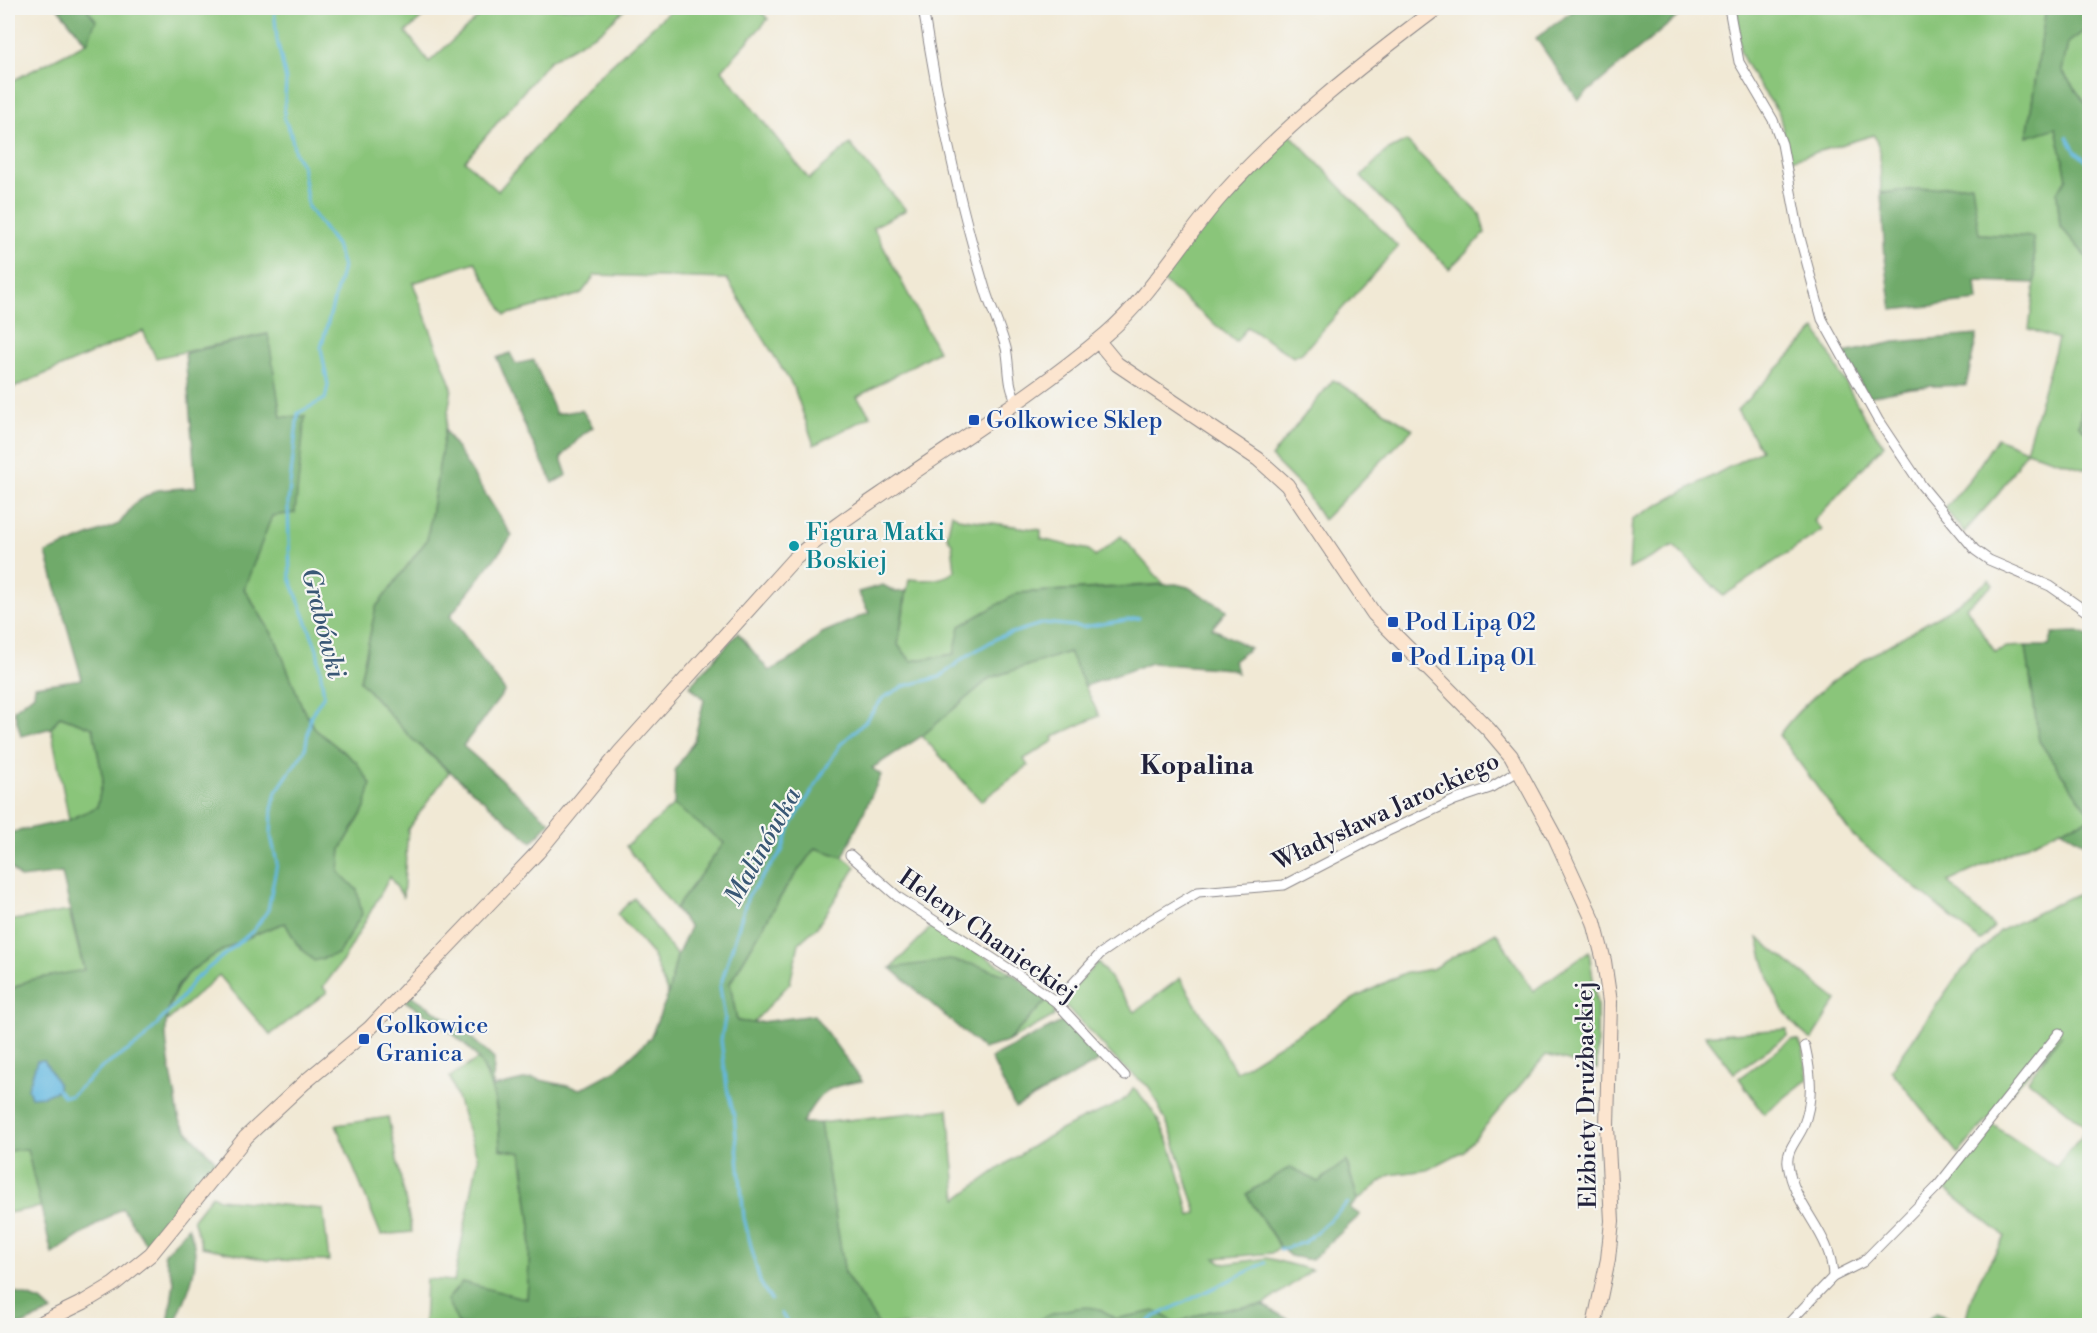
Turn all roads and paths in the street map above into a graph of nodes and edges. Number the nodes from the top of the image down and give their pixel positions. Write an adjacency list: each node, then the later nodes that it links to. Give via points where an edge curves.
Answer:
1 (923, 8): 5 (street, via 933,76 960,193)
2 (1437, 8): 4 (street, via 1283,133 1221,196 1117,324)
3 (1729, 8): 6 (street, via 1738,62 1773,120 1782,144 1814,299 1863,395 1922,486 1975,550 2054,588)
4 (1098, 341): 5 (street); 7 (street, Elżbiety Drużbackiej, via 1117,364 1277,475 1301,503 1369,608 1489,729)
5 (1017, 401): 14 (street, via 829,530 793,560 620,752 538,852 369,1029 246,1137 151,1254 105,1289)
6 (2090, 614)
7 (1520, 770): 9 (street, Władysława Jarockiego, via 1490,788 1386,832 1284,885 1197,892 1100,954); 15 (street, Elżbiety Drużbackiej, via 1586,902 1608,981 1612,1221)
8 (850, 855): 9 (street, Heleny Chanieckiej, via 898,897)
9 (1056, 1002): 12 (street, Heleny Chanieckiej)
10 (2059, 1033): 13 (street, via 1936,1187 1863,1262)
11 (1804, 1046): 13 (street, via 1811,1069 1808,1112 1787,1161 1794,1190 1832,1257)
12 (1125, 1076)
13 (1833, 1277): 16 (street)
14 (35, 1326)
15 (1594, 1326)
16 (1786, 1326)

